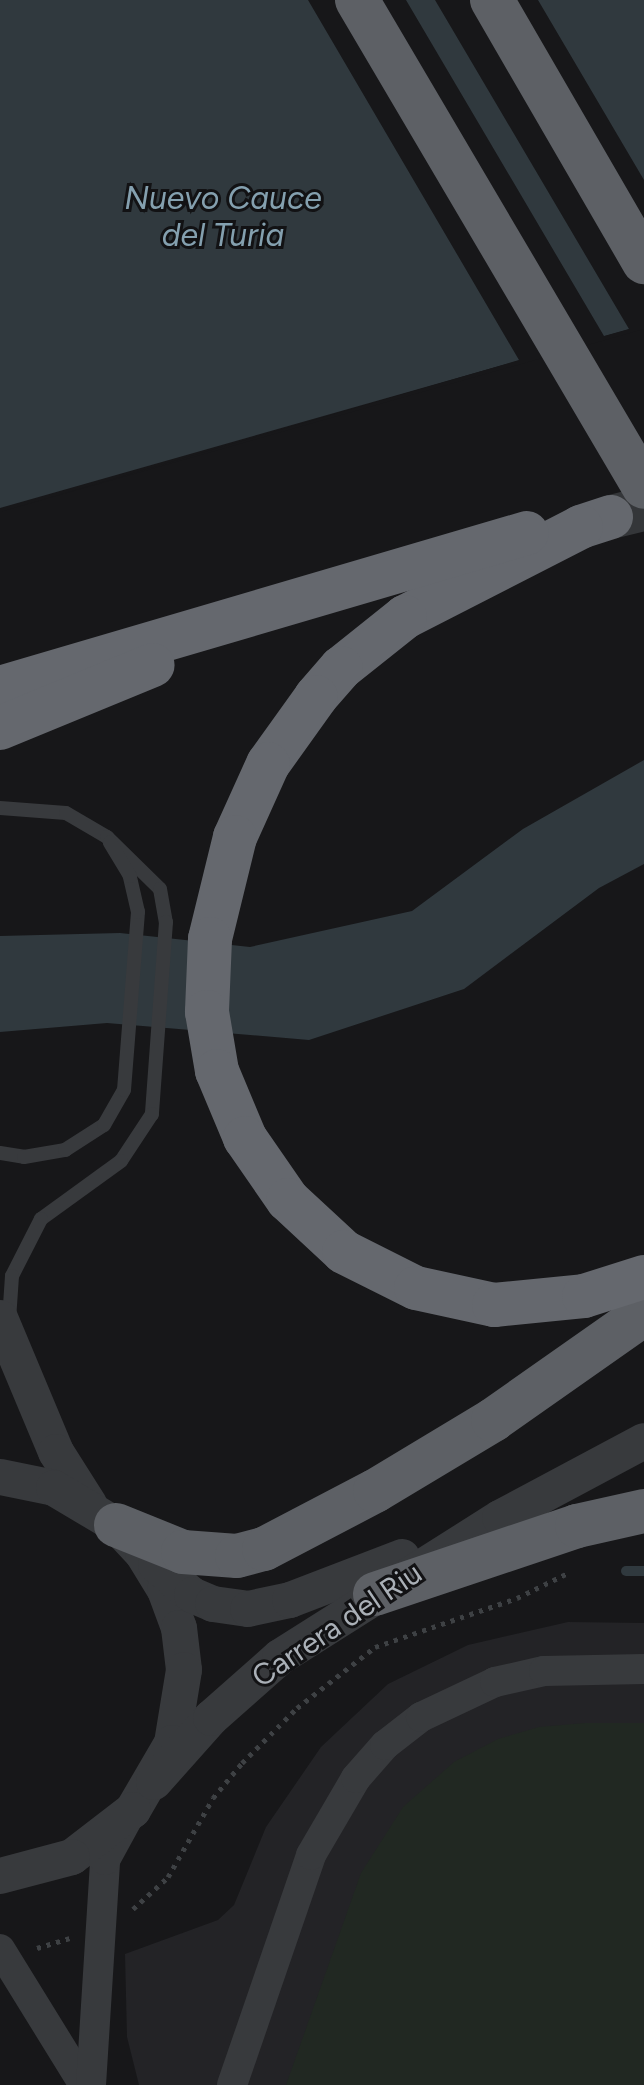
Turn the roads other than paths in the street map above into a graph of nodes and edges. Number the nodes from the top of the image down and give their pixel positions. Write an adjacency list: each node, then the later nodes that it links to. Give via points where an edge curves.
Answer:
1 (357, 0): 4 (highway)
2 (492, 0): 3 (highway)
3 (644, 262)
4 (644, 487)
5 (375, 575): 6 (highway); 7 (highway); 11 (highway, via 542,528 596,522 428,604 341,668 268,764 240,824 216,904 207,1000 217,1071 245,1138 288,1200 317,1231 381,1273 416,1288 494,1305 584,1296)
6 (0, 688)
7 (0, 728)
8 (0, 808): 9 (lane, via 66,813)
9 (107, 837): 10 (lane, via 130,876 138,928 129,1071 116,1108 86,1139 46,1155); 13 (lane, via 160,889 166,933 152,1114 132,1149 58,1203 28,1238 7,1300)
10 (0, 1153)
11 (644, 1277)
12 (644, 1314): 18 (highway, via 493,1420 264,1549 237,1556 183,1552)
13 (7, 1331): 18 (street, Carrera del Riu, via 56,1452)
14 (644, 1441): 17 (street, Carrera del Riu)
15 (0, 1477): 18 (street, via 54,1488)
16 (644, 1511): 19 (highway, via 577,1526)
17 (500, 1518): 18 (street, Carrera del Riu, via 266,1607 213,1604 173,1581); 19 (street, Carrera del Riu)
18 (116, 1528): 21 (street, via 165,1590 179,1628 184,1670 181,1712)
19 (375, 1594): 21 (street, Carrera del Riu, via 269,1666 211,1718)
20 (644, 1669): 26 (street, via 544,1671 495,1682 421,1717 385,1745 334,1810 311,1855)
21 (143, 1796): 22 (street, Carrera del Riu, via 72,1857); 25 (street, via 105,1860)
22 (0, 1876)
23 (13, 1950): 24 (street)
24 (84, 2085)
25 (91, 2085)
26 (232, 2085)

